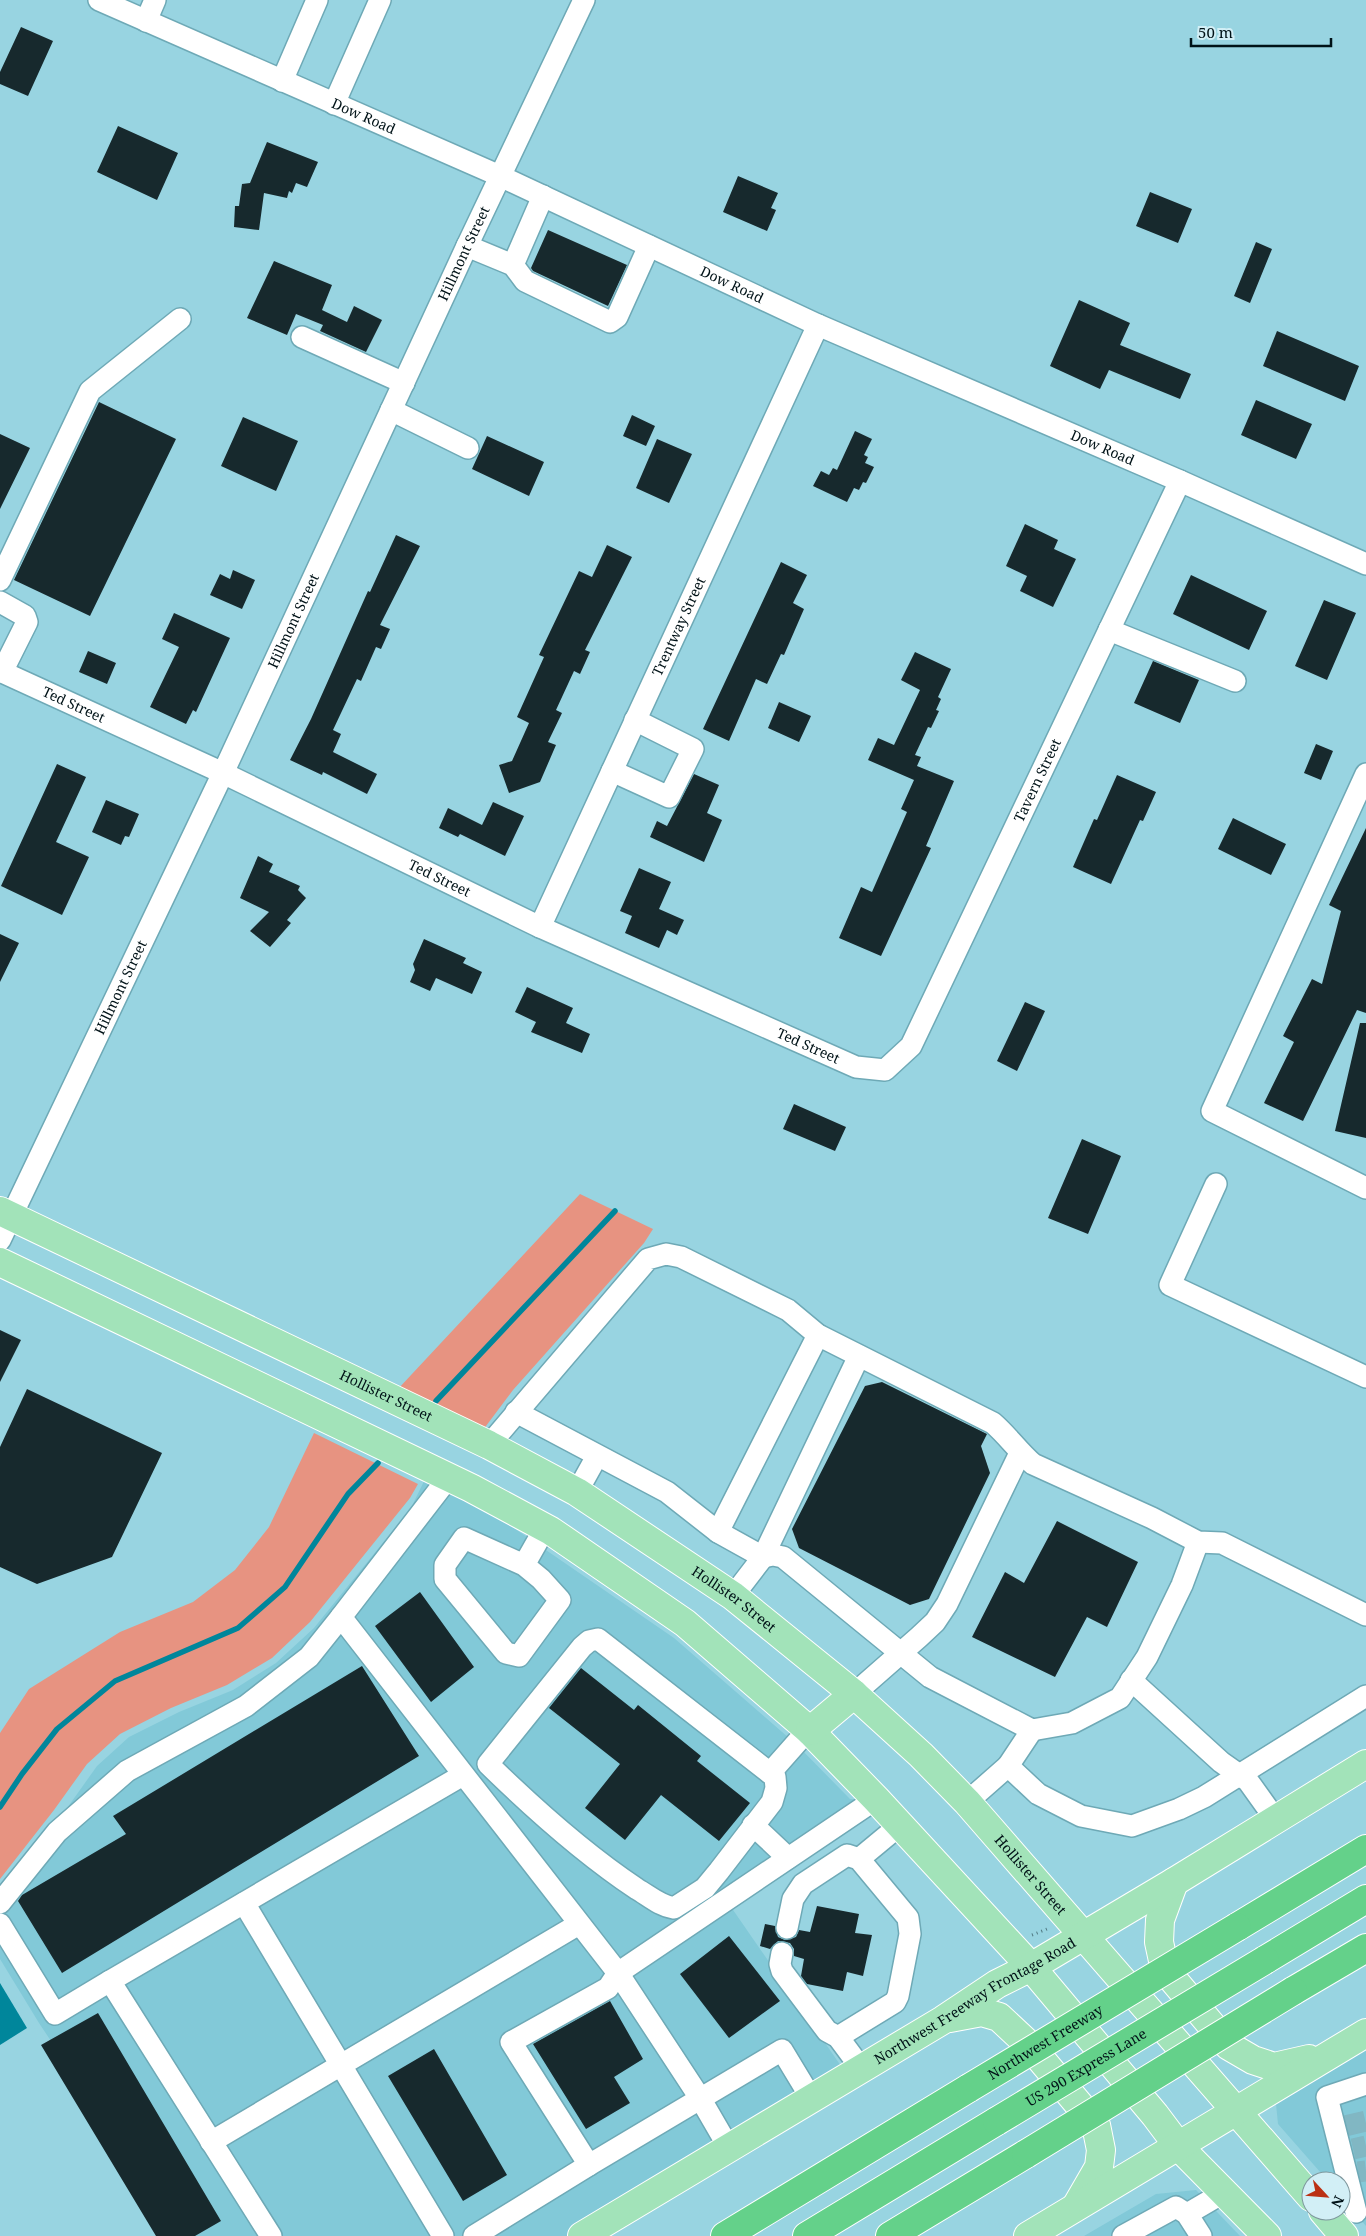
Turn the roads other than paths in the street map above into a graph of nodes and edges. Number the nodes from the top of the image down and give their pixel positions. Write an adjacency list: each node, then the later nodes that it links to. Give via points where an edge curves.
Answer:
1 (99, 0): 6 (street, Dow Road)
2 (155, 0): 6 (street)
3 (318, 0): 7 (street)
4 (380, 0): 8 (street)
5 (584, 0): 9 (street, Hillmont Street)
6 (146, 21): 7 (street, Dow Road)
7 (282, 81): 8 (street, Dow Road)
8 (334, 104): 9 (street, Dow Road)
9 (500, 176): 10 (street, Dow Road); 11 (street, Hillmont Street)
10 (542, 196): 12 (street, Dow Road); 13 (street)
11 (467, 246): 13 (street); 17 (street, Hillmont Street)
12 (649, 246): 13 (street, via 617,317 610,322 525,281); 15 (street, Dow Road)
13 (513, 265)
14 (180, 318): 22 (street, via 90,391)
15 (818, 325): 20 (street, Dow Road); 27 (street, Trentway Street)
16 (302, 337): 17 (street)
17 (404, 383): 18 (street, Hillmont Street)
18 (391, 410): 19 (street); 29 (street, Hillmont Street)
19 (468, 448)
20 (1180, 481): 21 (street, Dow Road); 24 (street, Tavern Street)
21 (1366, 564)
22 (0, 580)
23 (0, 602): 25 (street, via 25,616 27,622)
24 (1110, 630): 26 (street); 32 (street, Tavern Street, via 911,1046)
25 (1, 672): 29 (street, Ted Street)
26 (1235, 681)
27 (635, 720): 28 (street, Trentway Street); 28 (street, via 692,748 669,797)
28 (612, 771): 31 (street, Trentway Street)
29 (223, 773): 31 (street, Ted Street); 35 (street, Hillmont Street)
30 (1366, 774): 34 (street, via 1212,1111)
31 (540, 927): 32 (street, Ted Street, via 856,1068)
32 (885, 1070)
33 (1216, 1184): 39 (street, via 1170,1285)
34 (1366, 1188)
35 (4, 1222): 41 (main road, Hollister Street)
36 (0, 1262): 44 (main road)
37 (818, 1335): 38 (street); 40 (street, via 788,1310 681,1257 666,1254 648,1259); 47 (street)
38 (859, 1356): 42 (street, via 993,1423); 49 (street)
39 (1366, 1377)
40 (516, 1412): 41 (street); 43 (street)
41 (489, 1444): 45 (main road, Hollister Street)
42 (1020, 1453): 48 (street, via 1033,1464); 54 (street, via 947,1604 934,1622)
43 (597, 1456): 45 (street); 47 (street, via 667,1492)
44 (449, 1477): 46 (main road); 53 (street)
45 (577, 1492): 51 (main road, Hollister Street)
46 (545, 1528): 50 (street); 58 (main road, via 685,1623)
47 (718, 1532): 49 (street)
48 (1198, 1542): 52 (street, via 1222,1543); 55 (street, via 1182,1585 1147,1657)
49 (763, 1558): 51 (street); 54 (street, via 773,1555 783,1558)
50 (524, 1565): 50 (street, via 560,1600 519,1656 506,1654 445,1579 445,1565 464,1538)
51 (733, 1596): 56 (main road, Hollister Street)
52 (1366, 1615)
53 (341, 1617): 63 (street); 75 (street, via 309,1657 246,1706 127,1771 57,1832)
54 (899, 1652): 56 (street); 59 (street, via 930,1677)
55 (1132, 1680): 59 (street, via 1120,1698 1072,1723); 64 (street, via 1222,1762)
56 (854, 1694): 58 (main road); 66 (main road, Hollister Street)
57 (1366, 1696): 64 (street)
58 (809, 1730): 62 (street); 65 (main road)
59 (1032, 1730): 61 (street)
60 (1366, 1764): 67 (main road, Northwest Freeway Frontage Road)
61 (1008, 1766): 64 (street, via 1038,1794 1081,1816 1132,1826 1204,1797); 66 (street)
62 (770, 1773): 68 (street, via 777,1781 772,1802); 68 (street, via 598,1640 589,1641 582,1647 488,1764 567,1836 664,1907 674,1908 705,1888)
63 (463, 1774): 76 (street); 78 (street)
64 (1240, 1774): 67 (street)
65 (876, 1798): 69 (main road); 71 (street)
66 (967, 1802): 80 (main road, Hollister Street)
67 (1276, 1820): 73 (main road, Northwest Freeway Frontage Road)
68 (754, 1825): 71 (street)
69 (900, 1825): 72 (street); 83 (main road)
70 (1366, 1849): 109 (highway, Northwest Freeway, bridge)
71 (788, 1858): 84 (street)
72 (859, 1859): 79 (street, via 847,1855 803,1884 793,1899); 88 (street, via 908,1918 910,1934 895,2002)
73 (1174, 1882): 80 (main road, Northwest Freeway Frontage Road); 89 (main road, via 1160,1920 1159,1942 1165,1970 1229,2046 1253,2060 1274,2067)
74 (1366, 1899): 110 (highway, US 290 Express Lane, bridge)
75 (0, 1902)
76 (244, 1903): 85 (street); 90 (street)
77 (0, 1924): 85 (street, via 56,2014)
78 (579, 1924): 84 (street); 90 (street)
79 (787, 1928)
80 (1084, 1935): 83 (main road, Northwest Freeway Frontage Road); 95 (main road, Hollister Street)
81 (1366, 1948): 111 (highway, bridge)
82 (782, 1953): 88 (street, via 782,1971 827,2031)
83 (1031, 1967): 86 (main road, Northwest Freeway Frontage Road, via 997,1984); 97 (main road)
84 (618, 1973): 93 (street); 99 (street, via 608,1988 512,2042)
85 (110, 1981): 96 (street)
86 (943, 2020): 91 (main road, Northwest Freeway Frontage Road); 104 (main road, via 982,2012 999,2017 1029,2045 1096,2125 1101,2150 1099,2167)
87 (1365, 2035): 89 (main road)
88 (838, 2037): 91 (street)
89 (1327, 2055): 95 (main road)
90 (341, 2065): 96 (street); 106 (street)
91 (860, 2068): 94 (main road, Northwest Freeway Frontage Road)
92 (1366, 2084): 100 (street, via 1327,2098 1347,2150)
93 (700, 2098): 94 (street, via 782,2050); 98 (street); 99 (street)
94 (811, 2098): 98 (main road, Northwest Freeway Frontage Road)
95 (1237, 2110): 97 (main road); 101 (main road, Hollister Street)
96 (211, 2142): 105 (street)
97 (1179, 2147): 102 (main road); 104 (main road)
98 (729, 2148): 108 (main road, Northwest Freeway Frontage Road)
99 (589, 2165): 107 (street)
100 (1351, 2179)
101 (1301, 2185)
102 (1223, 2193): 103 (street); 115 (main road)
103 (1187, 2214): 113 (street, via 1176,2207); 114 (street)
104 (1065, 2221): 112 (main road)
105 (270, 2236)
106 (442, 2236)
107 (474, 2236)
108 (582, 2236)
109 (725, 2236)
110 (807, 2236)
111 (890, 2236)
112 (1028, 2236)
113 (1123, 2236)
114 (1201, 2236)
115 (1267, 2236)

